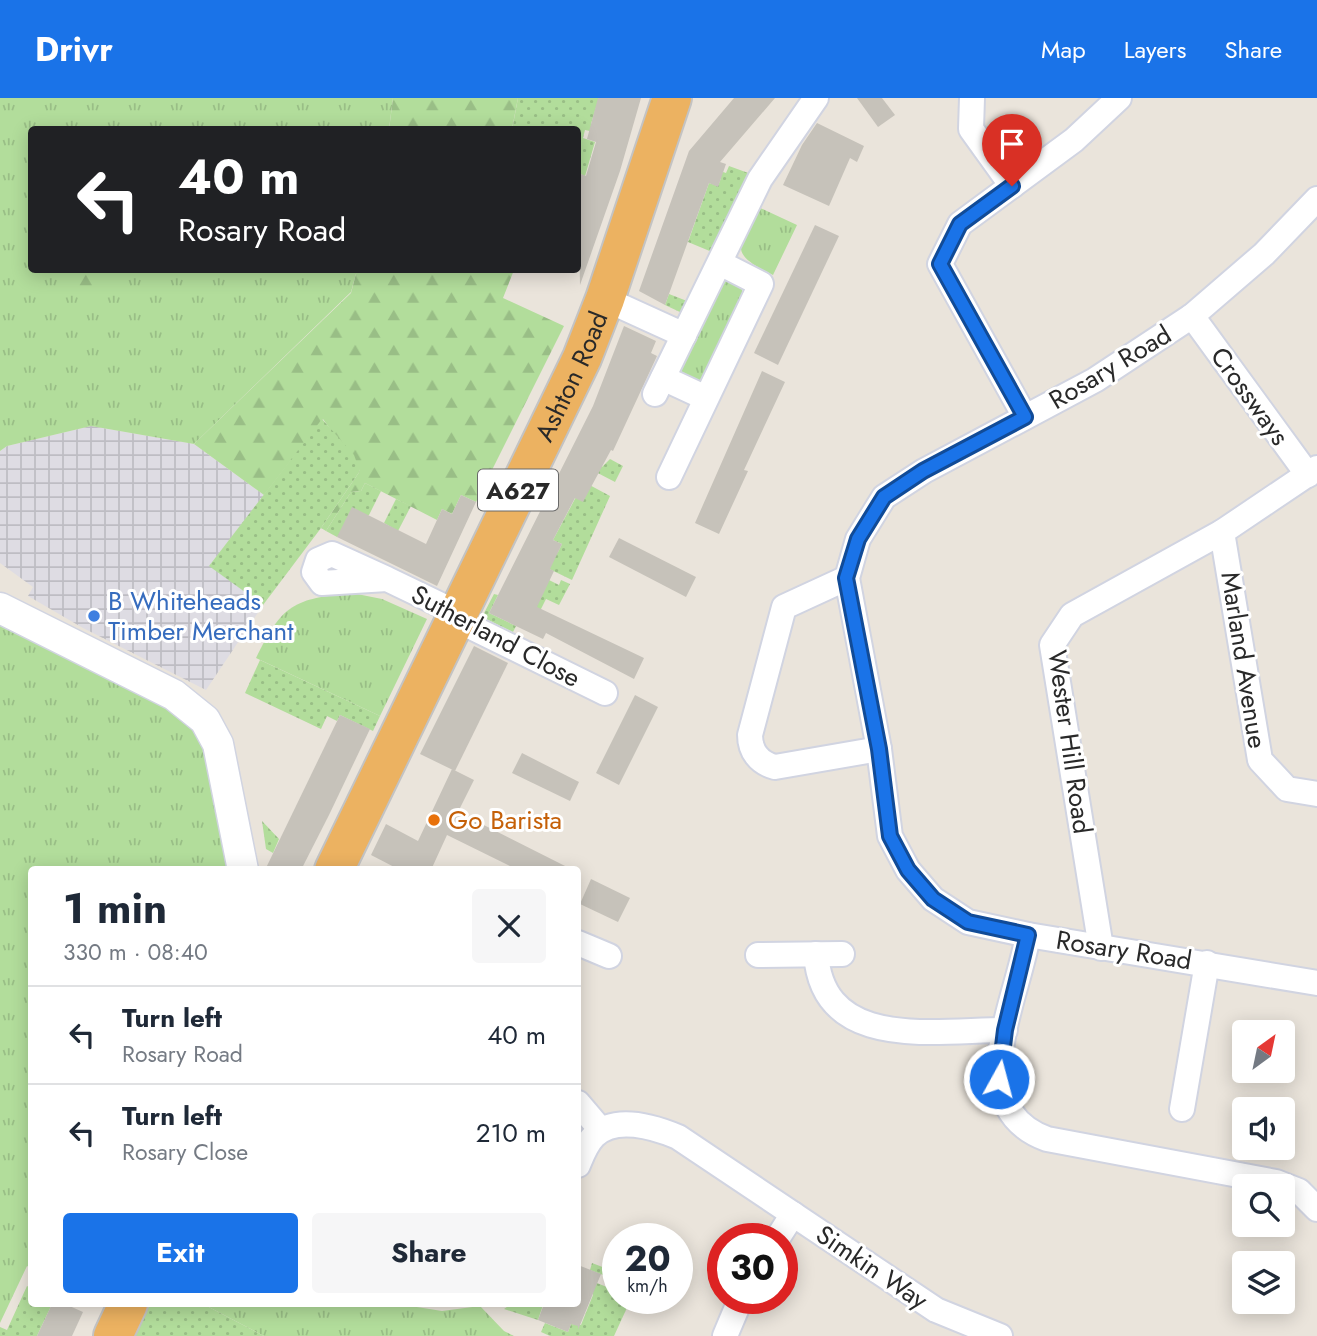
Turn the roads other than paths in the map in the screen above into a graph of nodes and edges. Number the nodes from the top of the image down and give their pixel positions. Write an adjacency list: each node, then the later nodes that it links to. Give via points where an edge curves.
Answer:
1 (672, 98): 8 (highway, Ashton Road / A627)
2 (816, 98): 7 (street, via 760,179)
3 (972, 98): 5 (street, via 971,129)
4 (1119, 98): 5 (street, via 1074,140)
5 (1012, 186): 12 (street, via 960,224 940,264)
6 (1317, 199): 9 (street, Rosary Road, via 1264,254)
7 (720, 263): 10 (street); 11 (street, via 761,284)
8 (605, 299): 10 (street); 19 (highway, Ashton Road / A627, via 582,358)
9 (1192, 316): 12 (street, Rosary Road, via 1095,380); 13 (street, Crossways)
10 (684, 335): 11 (street, via 659,386)
11 (706, 398): 14 (street)
12 (1025, 417): 16 (street, Rosary Road, via 884,497 858,539)
13 (1313, 471): 15 (street, Wester Hill Road)
14 (669, 477)
15 (1222, 532): 22 (street, Marland Avenue, via 1260,760 1287,789); 27 (street, Wester Hill Road, via 1072,615 1052,645)
16 (846, 578): 21 (street, Rosary Road); 21 (street, via 784,607 750,746 762,762 775,767)
17 (387, 579): 19 (street, Sutherland Close, via 441,605)
18 (0, 608): 23 (street, via 174,695 205,720 218,744)
19 (456, 619): 20 (street, Sutherland Close); 24 (highway, Ashton Road / A627)
20 (605, 692)
21 (879, 749): 25 (street, Rosary Road, via 890,836 908,870 933,899 968,922)
22 (1317, 794)
23 (242, 866)
24 (336, 866)
25 (1028, 935): 27 (street, Rosary Road); 34 (street)
26 (581, 944): 31 (street)
27 (1101, 948): 32 (street, Rosary Road)
28 (816, 954): 29 (street); 30 (street); 34 (street, via 818,975 828,995 854,1020 870,1027 891,1031)
29 (842, 954)
30 (758, 955)
31 (609, 956)
32 (1207, 963): 33 (street, Rosary Road); 36 (street)
33 (1317, 983)
34 (1005, 1030): 39 (street, via 1001,1095 1006,1108 1031,1133 1276,1182 1299,1191)
35 (581, 1107): 37 (street)
36 (1182, 1109)
37 (601, 1130): 38 (street); 40 (street, Simkin Way, via 618,1125 662,1130 678,1137)
38 (581, 1159)
39 (1317, 1209)
40 (793, 1214): 41 (street); 43 (street, Simkin Way, via 936,1310)
41 (787, 1223)
42 (127, 1307): 44 (highway)
43 (955, 1329): 45 (street, Simkin Way)
44 (113, 1336)
45 (1000, 1336)

